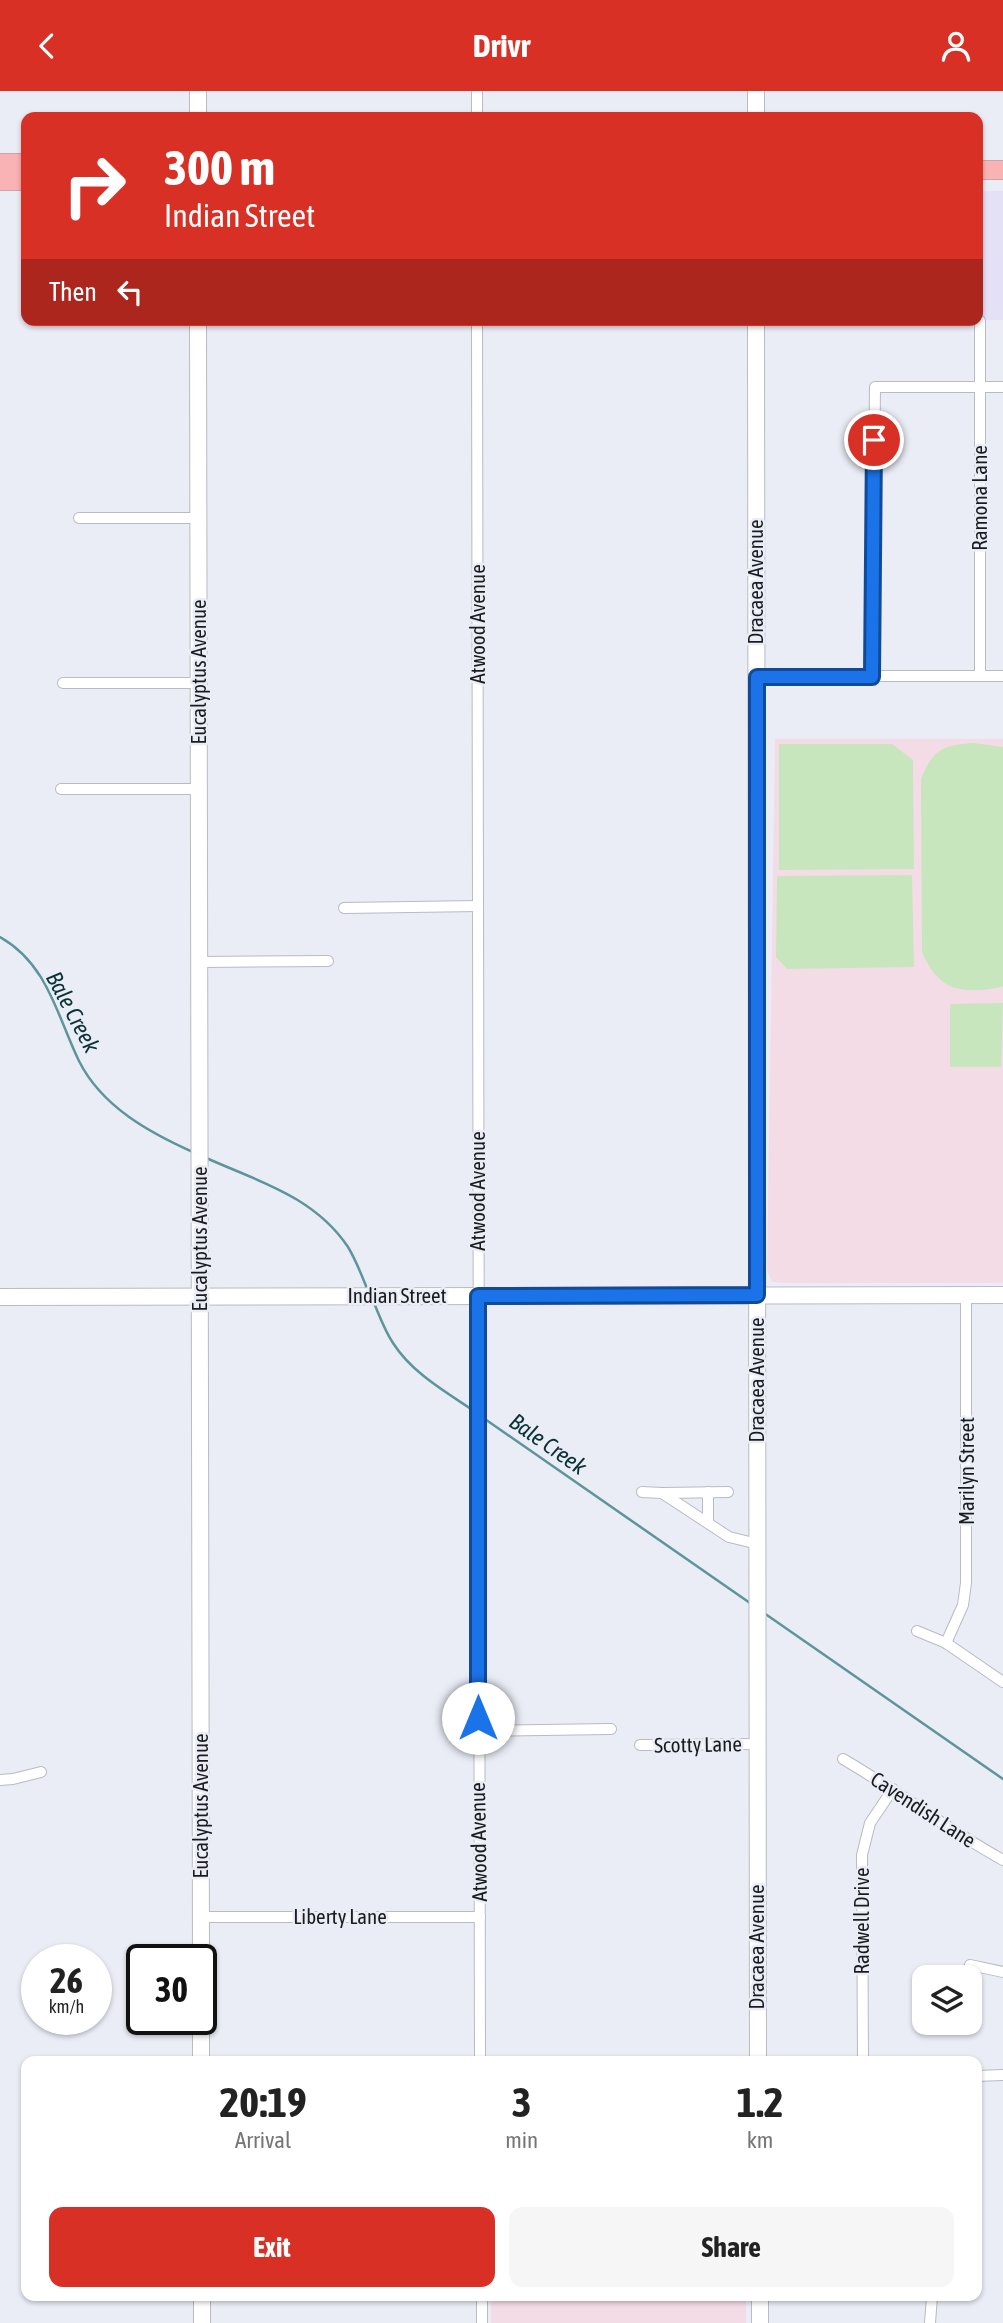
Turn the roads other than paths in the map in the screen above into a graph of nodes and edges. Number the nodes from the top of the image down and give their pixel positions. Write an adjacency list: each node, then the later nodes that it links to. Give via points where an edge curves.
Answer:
1 (198, 91): 4 (street)
2 (477, 91): 5 (street)
3 (756, 91): 6 (street)
4 (198, 112)
5 (477, 112)
6 (756, 112)
7 (0, 163): 8 (main road)
8 (21, 163)
9 (983, 170): 10 (main road)
10 (1003, 170)
11 (0, 181): 12 (main road)
12 (21, 181)
13 (198, 326): 20 (street, Eucalyptus Avenue)
14 (477, 326): 29 (street, Atwood Avenue)
15 (756, 326): 23 (street, Dracaea Avenue)
16 (980, 326): 17 (street, Ramona Lane)
17 (980, 387): 18 (street); 21 (street, Ramona Lane); 24 (street, via 875,387)
18 (1003, 387)
19 (79, 518): 20 (street)
20 (198, 518): 26 (street, Eucalyptus Avenue)
21 (980, 676): 22 (street); 24 (street)
22 (1003, 676)
23 (757, 677): 24 (street); 33 (street, Dracaea Avenue)
24 (872, 677)
25 (63, 683): 26 (street)
26 (199, 683): 28 (street, Eucalyptus Avenue)
27 (61, 789): 28 (street)
28 (199, 789): 32 (street, Eucalyptus Avenue)
29 (478, 907): 30 (street); 37 (street, Atwood Avenue)
30 (344, 908)
31 (328, 961): 32 (street)
32 (200, 962): 36 (street, Eucalyptus Avenue)
33 (757, 1295): 34 (street, Indian Street); 37 (street, Indian Street); 44 (street, Dracaea Avenue)
34 (966, 1295): 35 (street, Indian Street); 46 (street, Marilyn Street, via 966,1583 963,1605)
35 (1003, 1295)
36 (201, 1296): 37 (street, Indian Street); 38 (street, Indian Street); 57 (street, Eucalyptus Avenue)
37 (478, 1296): 49 (street, Atwood Avenue)
38 (0, 1297)
39 (642, 1492): 42 (street)
40 (708, 1492): 41 (street); 42 (street); 43 (street)
41 (728, 1492)
42 (662, 1493): 43 (street)
43 (708, 1523): 44 (street, via 729,1537)
44 (758, 1544): 50 (street, Dracaea Avenue)
45 (917, 1631): 46 (street)
46 (946, 1643): 47 (street)
47 (1003, 1682)
48 (611, 1729): 49 (street)
49 (478, 1731): 58 (street, Atwood Avenue)
50 (757, 1744): 51 (street, Scotty Lane); 65 (street, Dracaea Avenue)
51 (640, 1745)
52 (844, 1759): 55 (street, Cavendish Lane)
53 (41, 1772): 54 (street)
54 (0, 1780)
55 (893, 1789): 56 (street, Cavendish Lane); 66 (street, Radwell Drive, via 870,1823 862,1855)
56 (1003, 1860)
57 (201, 1917): 58 (street, Liberty Lane); 59 (street, Eucalyptus Avenue)
58 (480, 1917): 64 (street, Atwood Avenue)
59 (201, 1944)
60 (982, 1968): 61 (street)
61 (1003, 1972)
62 (201, 2035): 63 (street)
63 (201, 2056)
64 (480, 2056)
65 (758, 2056)
66 (863, 2056)
67 (982, 2075): 68 (street)
68 (1003, 2075)
69 (202, 2301): 73 (street)
70 (482, 2301): 74 (street)
71 (760, 2301): 75 (street)
72 (932, 2301): 76 (street)
73 (202, 2323)
74 (482, 2323)
75 (760, 2323)
76 (930, 2323)

